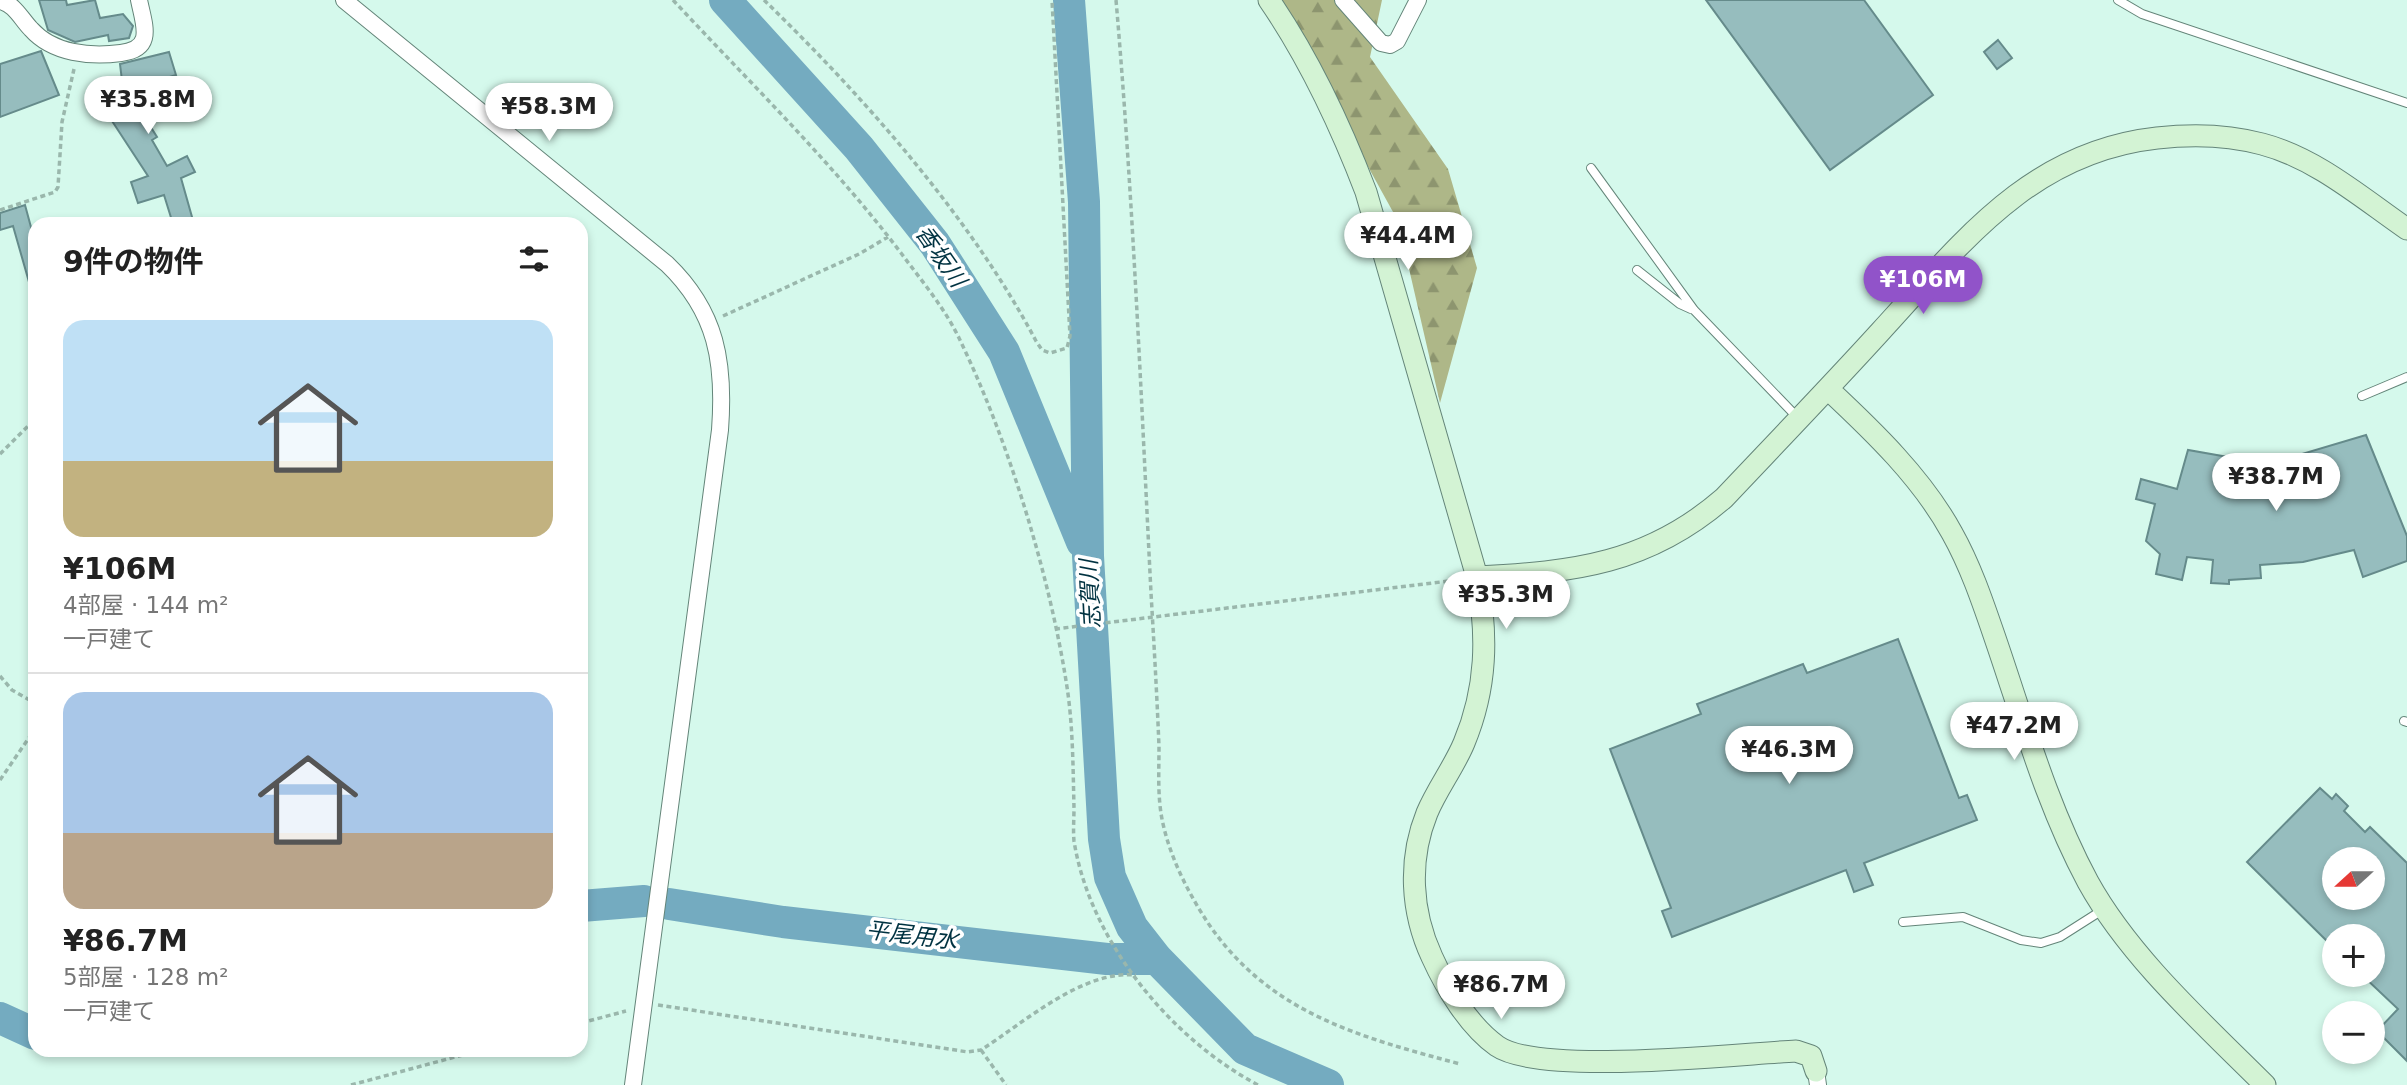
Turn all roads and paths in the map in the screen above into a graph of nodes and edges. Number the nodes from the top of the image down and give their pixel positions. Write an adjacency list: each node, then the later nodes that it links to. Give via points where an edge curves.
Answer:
1 (139, 0): 12 (street, via 146,37 143,46 120,54)
2 (344, 0): 20 (street, via 657,256 693,292)
3 (673, 0): 17 (path, via 815,148)
4 (764, 0): 5 (path, via 841,79 919,172 999,273 1036,341 1050,353 1067,348 1070,336)
5 (1052, 0)
6 (1116, 0): 28 (path)
7 (1269, 0): 27 (street, via 1308,62 1366,192)
8 (1343, 0): 9 (street, via 1381,43 1390,45 1397,41)
9 (1418, 0)
10 (2119, 0): 13 (lane, via 2141,14)
11 (0, 1): 12 (street, via 11,5 41,39)
12 (77, 54): 15 (path, via 62,122 58,187 55,192)
13 (2407, 103)
14 (1591, 168): 19 (lane)
15 (0, 210)
16 (2407, 229): 22 (street, via 2336,180 2262,144 2175,136 2116,144 2045,173 2001,205)
17 (888, 237): 20 (path); 29 (path, via 935,298 959,339 1016,486)
18 (1637, 270): 19 (lane)
19 (1694, 310): 24 (lane)
20 (710, 322): 37 (street, via 721,380 720,430)
21 (2407, 377): 23 (lane)
22 (1828, 389): 24 (street); 34 (street, via 1914,479 1952,532 1977,588 2044,787)
23 (2362, 396)
24 (1799, 419): 27 (street, via 1724,498 1672,538 1583,567)
25 (28, 426): 26 (path)
26 (0, 454)
27 (1477, 577): 28 (path); 42 (street, via 1485,619 1482,686 1464,744 1427,814 1415,873 1416,914 1447,986 1497,1046 1526,1057 1578,1062 1796,1051 1811,1056)
28 (1150, 617): 29 (path); 41 (path, via 1163,826 1187,888 1208,923 1245,967 1286,1002 1345,1030)
29 (1055, 629): 36 (path, via 1067,686 1074,838 1088,889)
30 (0, 676): 31 (path)
31 (28, 698)
32 (28, 739): 33 (path)
33 (0, 780)
34 (2104, 909): 35 (lane, via 2060,937 2041,943 1963,917); 47 (street, via 2146,962)
35 (1903, 922)
36 (1136, 975): 39 (path, via 1115,974 1082,985); 46 (path, via 1186,1034 1229,1069)
37 (643, 1007): 38 (path); 39 (path, via 968,1052); 44 (street)
38 (588, 1021)
39 (981, 1050): 45 (path)
40 (455, 1057): 43 (path)
41 (1460, 1064)
42 (1817, 1078)
43 (351, 1085)
44 (632, 1085)
45 (1006, 1085)
46 (1258, 1085)
47 (2265, 1085)

